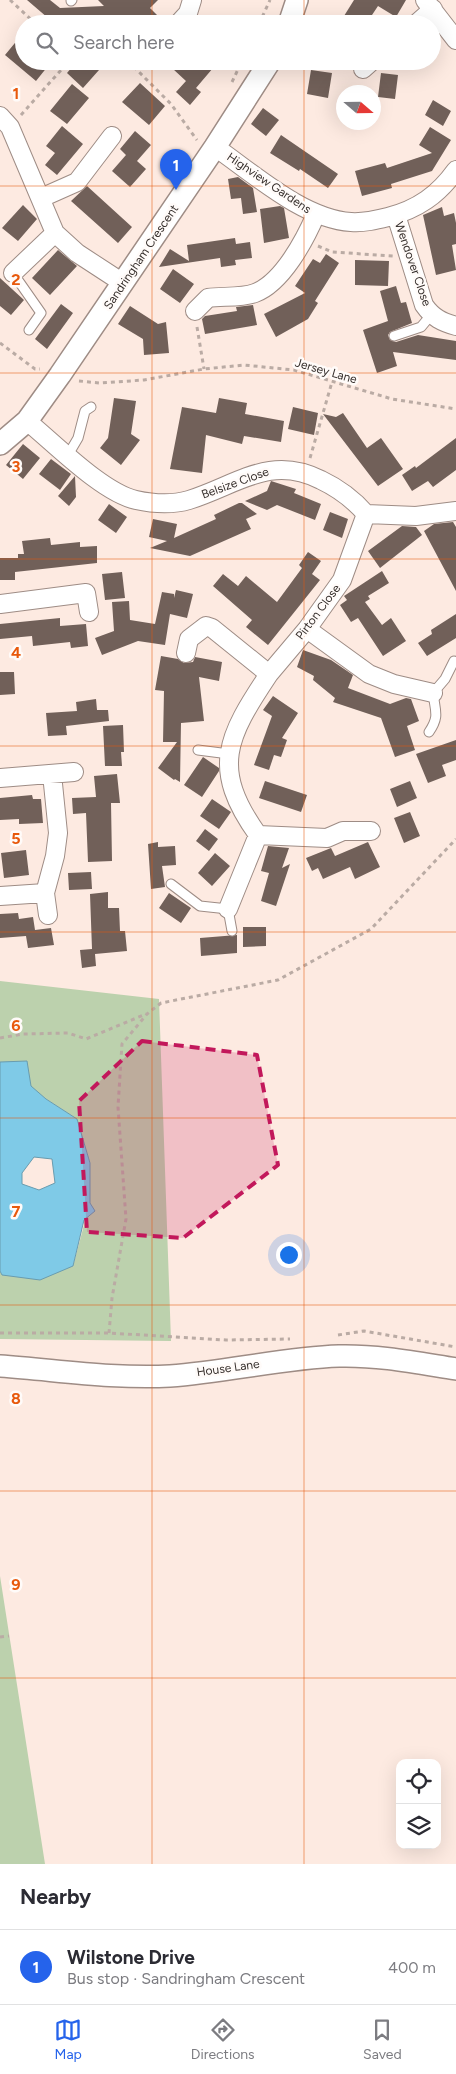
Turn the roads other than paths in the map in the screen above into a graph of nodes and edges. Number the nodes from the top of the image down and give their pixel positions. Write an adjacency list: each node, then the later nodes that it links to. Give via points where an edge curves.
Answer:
1 (192, 0): 4 (street)
2 (297, 0): 5 (street)
3 (429, 4): 6 (street); 7 (street)
4 (186, 15)
5 (292, 15)
6 (422, 15)
7 (437, 15)
8 (441, 20): 9 (street)
9 (456, 40)
10 (264, 70): 13 (street, Sandringham Crescent)
11 (4, 122): 15 (street)
12 (112, 136): 15 (street, via 77,182)
13 (208, 147): 16 (street, Highview Gardens); 20 (street, Sandringham Crescent)
14 (456, 170): 17 (street, Highview Gardens, via 431,198)
15 (41, 198): 18 (street)
16 (316, 214): 17 (street, Highview Gardens, via 350,222 368,222); 21 (street, via 306,238 274,280 254,294 208,298)
17 (396, 215): 22 (street, Wendover Close, via 424,305)
18 (55, 233): 19 (street); 20 (street, via 77,253)
19 (14, 273): 24 (lane, via 41,313)
20 (123, 283): 27 (street, Sandringham Crescent)
21 (195, 311)
22 (431, 315): 23 (street, Wendover Close); 25 (lane, via 421,327)
23 (456, 326)
24 (29, 330)
25 (394, 336)
26 (91, 407): 29 (lane, via 85,410 78,438)
27 (26, 421): 28 (street, Sandringham Crescent); 29 (street, Belsize Close)
28 (0, 444)
29 (68, 455): 31 (street, Belsize Close, via 117,493 134,500 168,504 188,500 264,470 277,469 306,472 353,498)
30 (456, 511): 31 (street, via 416,516)
31 (366, 514): 34 (street, Pirton Close, via 342,580)
32 (0, 604): 33 (street, via 86,593)
33 (89, 612)
34 (307, 629): 37 (street, Pirton Close); 38 (street, via 369,674)
35 (186, 653): 37 (street, via 190,639 206,626)
36 (454, 661): 38 (lane)
37 (269, 674): 41 (street, Pirton Close, via 244,712 234,732)
38 (433, 693): 39 (lane, via 437,715)
39 (429, 732)
40 (198, 750): 41 (lane)
41 (229, 754): 46 (street, Pirton Close, via 229,778 235,798)
42 (74, 772): 43 (street)
43 (52, 774): 44 (street); 48 (street, via 58,833)
44 (0, 778)
45 (371, 831): 46 (street, via 343,831 327,838)
46 (258, 836): 50 (street)
47 (171, 884): 50 (lane, via 200,906)
48 (45, 893): 49 (street); 51 (street)
49 (0, 896)
50 (228, 909): 52 (lane)
51 (48, 915)
52 (232, 930)
53 (0, 1366): 54 (street, House Lane, via 99,1376 170,1376 340,1356 397,1359)
54 (456, 1369)

